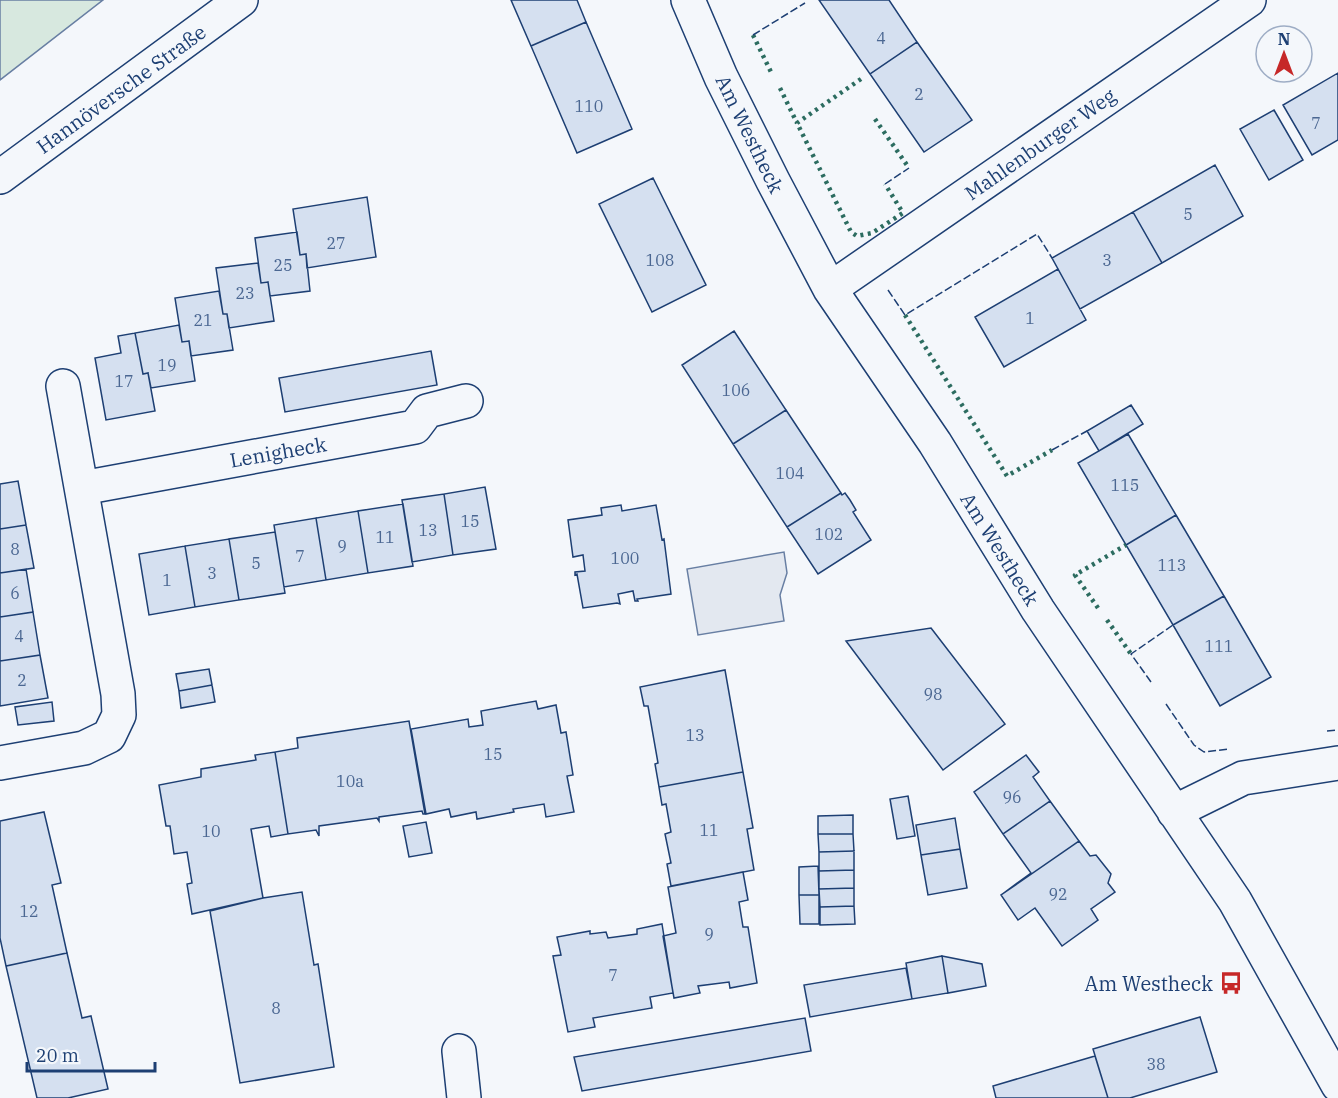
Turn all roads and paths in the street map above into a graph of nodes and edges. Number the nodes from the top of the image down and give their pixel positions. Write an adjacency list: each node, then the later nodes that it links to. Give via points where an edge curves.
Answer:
1 (241, 0): 4 (street, Hannöversche Straße)
2 (688, 0): 5 (street, Am Westheck, via 732,98)
3 (1249, 0): 5 (street, Mahlenburger Weg)
4 (0, 177)
5 (830, 289): 11 (street, Am Westheck)
6 (63, 386): 8 (street)
7 (466, 401): 8 (street, Lenigheck, via 427,411 415,427)
8 (82, 488): 10 (street, via 119,715 109,736 84,748)
9 (1338, 762): 11 (street, via 1243,778)
10 (0, 763)
11 (1174, 812): 13 (street, Am Westheck, via 1235,901)
12 (459, 1051): 14 (street)
13 (1338, 1085)
14 (464, 1098)

